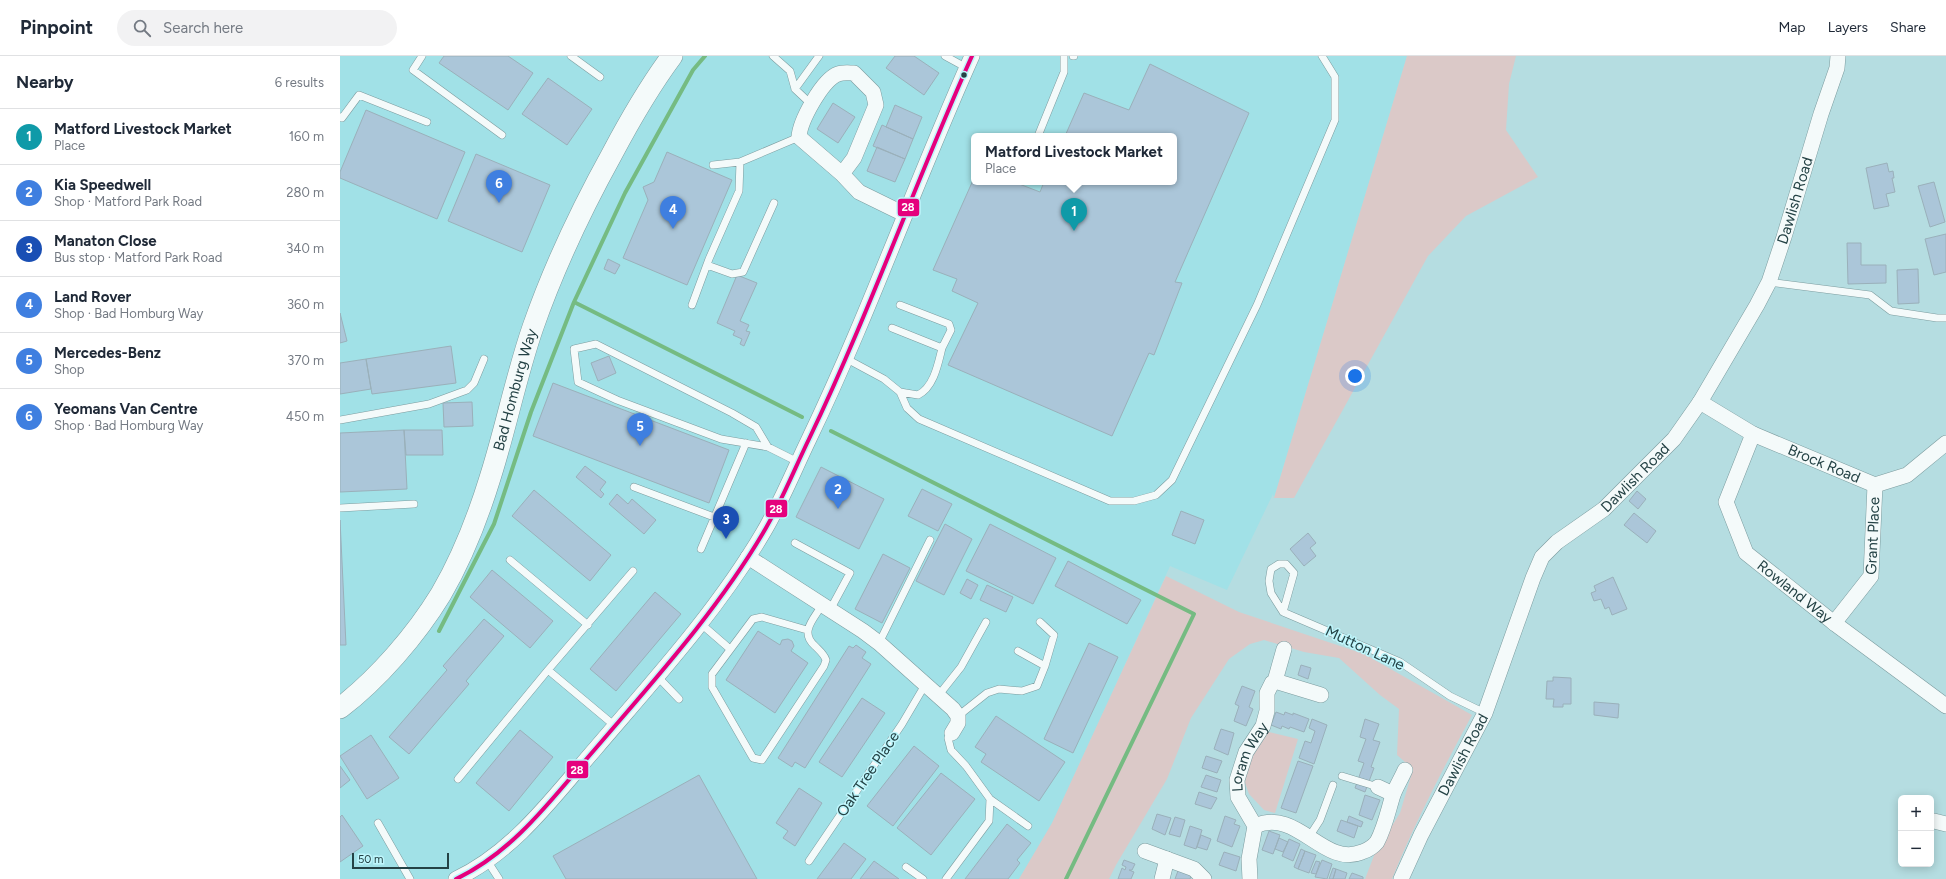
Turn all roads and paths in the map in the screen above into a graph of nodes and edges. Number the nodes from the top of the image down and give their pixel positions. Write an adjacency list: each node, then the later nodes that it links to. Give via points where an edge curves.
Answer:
1 (422, 56): 17 (lane, via 413,70)
2 (571, 56): 11 (lane)
3 (672, 56): 73 (main road, Bad Homburg Way, via 629,122 588,198 554,273 533,329 490,478 466,542 440,594 410,637 386,665)
4 (774, 56): 12 (lane, via 790,70)
5 (818, 56): 12 (lane)
6 (945, 56): 10 (lane)
7 (1064, 56): 16 (lane, via 1064,72)
8 (1322, 56): 33 (lane, via 1335,77 1335,120 1257,305 1172,480 1156,495 1134,501 1110,501 919,419 907,408)
9 (1838, 56): 25 (street, Dawlish Road, via 1837,68)
10 (970, 62): 23 (street)
11 (600, 77)
12 (795, 89): 13 (lane)
13 (812, 105): 18 (street, via 802,122); 21 (street, via 833,77 840,73 854,73 873,92 876,105 854,158)
14 (340, 117): 15 (lane, via 342,118 359,95)
15 (427, 122)
16 (1039, 133)
17 (502, 135)
18 (799, 137): 19 (lane); 21 (street)
19 (740, 162): 20 (lane); 24 (lane, via 739,191)
20 (713, 165)
21 (842, 174): 23 (street, via 859,192)
22 (774, 203): 24 (lane, via 743,272 732,274)
23 (904, 214): 31 (street)
24 (707, 265): 26 (lane)
25 (1769, 282): 28 (lane, via 1870,295 1891,311); 34 (street, Dawlish Road)
26 (692, 305)
27 (900, 305): 30 (lane, via 948,324 950,330)
28 (1946, 318)
29 (892, 328): 30 (lane)
30 (942, 348): 33 (lane, via 929,388 918,395)
31 (845, 358): 33 (lane, via 884,379); 40 (street)
32 (484, 359): 35 (lane, via 474,383 467,390 429,404)
33 (900, 392)
34 (1700, 402): 36 (street, Brock Road); 74 (street, Dawlish Road, via 1674,439 1604,509 1558,542 1542,557)
35 (340, 420)
36 (1753, 434): 41 (street, Brock Road); 57 (street, Rowland Way, via 1726,502 1746,554)
37 (746, 443): 38 (lane); 38 (lane, via 721,439 616,400 578,382 574,349 596,344 756,427); 45 (lane)
38 (768, 447): 40 (lane)
39 (1944, 450): 41 (street, Brock Road, via 1907,475)
40 (798, 462): 49 (street, via 765,530)
41 (1875, 485): 57 (street, Grant Place, via 1871,576)
42 (634, 487): 45 (lane)
43 (414, 504): 44 (lane)
44 (340, 508)
45 (714, 517): 48 (lane)
46 (930, 540): 60 (lane)
47 (795, 543): 52 (lane, via 850,572)
48 (701, 549)
49 (748, 557): 52 (street); 56 (street)
50 (510, 560): 58 (lane)
51 (633, 571): 58 (lane)
52 (826, 608): 59 (lane); 60 (street)
53 (1283, 612): 53 (lane, via 1294,573 1286,564 1279,564 1271,569 1268,581 1271,593); 74 (lane, Mutton Lane, via 1400,662 1450,696)
54 (986, 622): 70 (lane, via 960,667)
55 (1040, 622): 64 (lane, via 1054,634)
56 (700, 623): 62 (lane); 66 (street)
57 (1834, 623): 72 (street, Rowland Way)
58 (588, 624): 65 (lane)
59 (807, 630): 62 (lane, via 762,617 753,619); 62 (lane, via 807,636 824,654 826,660 762,760 753,758 712,686 712,674)
60 (879, 643): 68 (street)
61 (1284, 649): 67 (street, Loram Way)
62 (730, 650)
63 (1018, 651): 64 (lane)
64 (1045, 666): 75 (lane, via 1037,686 1022,691 999,689 987,693)
65 (548, 670): 76 (lane); 80 (lane)
66 (656, 676): 71 (lane); 76 (street)
67 (1275, 681): 69 (street); 87 (street, Loram Way, via 1268,693 1263,726 1246,752 1236,780 1238,797)
68 (925, 685): 70 (street); 91 (lane, Oak Tree Place, via 902,724)
69 (1321, 695)
70 (938, 696): 75 (street)
71 (679, 699)
72 (1946, 706)
73 (340, 708)
74 (1485, 713): 102 (street, Dawlish Road)
75 (958, 716): 77 (street, via 958,723)
76 (614, 726): 92 (street, via 530,823)
77 (952, 733): 84 (lane, via 948,738 951,750)
78 (1405, 770): 83 (street)
79 (1342, 776): 82 (lane)
80 (458, 779)
81 (1332, 785): 88 (lane, via 1320,820)
82 (1378, 787): 83 (street)
83 (1393, 794): 88 (street, via 1376,843 1368,850 1352,856 1341,855)
84 (990, 799): 86 (lane); 98 (lane, via 989,821)
85 (378, 824): 94 (lane)
86 (1028, 826)
87 (1255, 826): 88 (street, via 1261,823 1284,824 1298,829); 101 (street, via 1249,859)
88 (1309, 837)
89 (1145, 850): 90 (street)
90 (1168, 859): 99 (street); 100 (street, via 1194,869)
91 (809, 861)
92 (488, 862): 95 (street); 96 (lane)
93 (906, 867): 97 (lane)
94 (410, 879)
95 (456, 879)
96 (499, 879)
97 (923, 879)
98 (946, 879)
99 (1162, 879)
100 (1204, 879)
101 (1250, 879)
102 (1401, 879)

